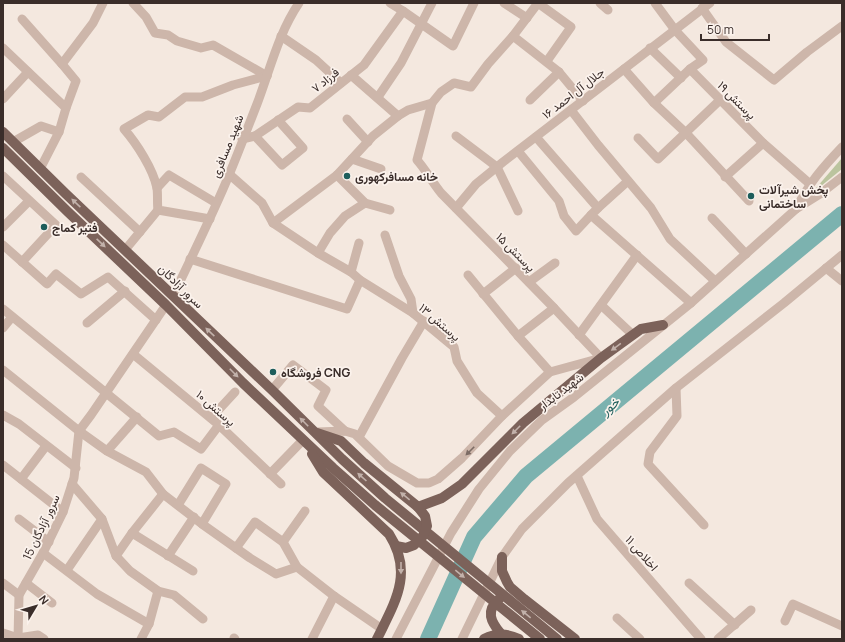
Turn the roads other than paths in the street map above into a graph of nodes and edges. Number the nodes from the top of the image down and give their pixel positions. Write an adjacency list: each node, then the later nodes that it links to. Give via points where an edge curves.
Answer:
1 (102, 3): 24 (street, via 93,23)
2 (133, 3): 30 (street, via 146,17 155,33 168,35 177,41 201,48 213,45)
3 (299, 3): 19 (street, شهید مسافری)
4 (390, 3): 13 (street)
5 (432, 3): 16 (street)
6 (474, 3): 16 (street, via 453,46)
7 (504, 3): 14 (street)
8 (538, 3): 14 (street); 23 (street, via 571,27)
9 (600, 3): 12 (street)
10 (656, 3): 18 (street)
11 (706, 6): 17 (street, via 726,42 774,80); 18 (street, جلال آل احمد ۱۶)
12 (608, 10)
13 (403, 11): 16 (street); 29 (street, فرزاد ۷, via 364,65)
14 (527, 18): 20 (street)
15 (22, 19): 24 (street)
16 (422, 25): 33 (street)
17 (842, 26)
18 (675, 30): 22 (street, جلال آل احمد ۱۶); 26 (street, via 703,60)
19 (281, 36): 30 (street, شهید مسافری); 32 (street, via 316,60)
20 (513, 36): 23 (street); 38 (street, via 471,87 454,83)
21 (3, 48): 27 (street)
22 (650, 48): 25 (street, جلال آل احمد ۱۶); 31 (street)
23 (547, 61): 28 (street)
24 (62, 64): 40 (street, via 76,81)
25 (624, 69): 37 (street, جلال آل احمد ۱۶); 39 (street)
26 (690, 69): 31 (street); 36 (street, پرستش ۱۹)
27 (28, 72): 34 (street); 40 (street)
28 (559, 72): 35 (street); 37 (street)
29 (351, 75): 32 (street, فرزاد ۷); 33 (street)
30 (267, 76): 52 (street, شهید مسافری); 72 (street, via 202,97 185,97 159,117 148,115 124,129 145,158)
31 (681, 78): 39 (street)
32 (341, 83): 44 (street, فرزاد ۷, via 310,108 298,107)
33 (378, 97): 42 (street)
34 (3, 99)
35 (530, 100)
36 (720, 100): 47 (street); 55 (street, پرستش ۱۹)
37 (583, 101): 41 (street, جلال آل احمد ۱۶)
38 (432, 103): 42 (street, via 408,110); 77 (street, پرستش ۱۵, via 417,160 441,194)
39 (654, 103): 47 (street)
40 (66, 108): 46 (street)
41 (571, 110): 50 (street, جلال آل احمد ۱۶); 70 (street)
42 (398, 116): 54 (street)
43 (347, 119): 54 (street)
44 (278, 120): 48 (street, فرزاد ۷); 48 (street, via 303,148 282,165)
45 (3, 132): 53 (main road, سرور آزادگان)
46 (59, 132): 53 (street, via 41,126); 61 (street)
47 (686, 133): 51 (street, via 658,159); 68 (street)
48 (256, 136): 52 (street, فرزاد ۷)
49 (456, 136): 60 (street)
50 (536, 137): 58 (street, جلال آل احمد ۱۶); 78 (street)
51 (638, 138)
52 (242, 139): 63 (street, شهید مسافری)
53 (13, 142): 61 (main road, سرور آزادگان)
54 (368, 142): 59 (street)
55 (763, 143): 68 (street); 71 (street, پرستش ۱۹)
56 (842, 147): 71 (street, شهید تابدار)
57 (3, 148): 66 (main road, سرور آزادگان)
58 (518, 151): 60 (street, جلال آل احمد ۱۶); 83 (street, via 559,201 564,216 576,232)
59 (352, 159): 62 (street); 64 (street)
60 (497, 167): 77 (street, جلال آل احمد ۱۶, via 476,184); 82 (street)
61 (40, 169): 66 (main road); 92 (main road, سرور آزادگان, one-way to 61)
62 (381, 169)
63 (229, 174): 75 (street, شهید مسافری); 86 (street, via 262,203)
64 (337, 175): 76 (street); 86 (street)
65 (3, 176): 73 (street)
66 (33, 177): 112 (main road, سرور آزادگان, one-way to 112)
67 (81, 177): 88 (street)
68 (725, 177): 74 (street)
69 (842, 177): 79 (street, شهید تابدار)
70 (628, 181): 78 (street); 105 (street, via 651,208 670,238)
71 (810, 184): 79 (street, شهید تابدار)
72 (157, 188): 75 (street, via 169,175); 80 (street)
73 (29, 201): 87 (street); 98 (street, via 56,225)
74 (749, 201)
75 (216, 203): 85 (street, شهید مسافری)
76 (365, 203): 81 (street); 93 (street, via 345,216 330,233)
77 (456, 208): 100 (street, پرستش ۱۵)
78 (598, 208): 83 (street)
79 (796, 209): 94 (street, شهید تابدار)
80 (158, 210): 85 (street); 88 (street)
81 (390, 210)
82 (518, 211)
83 (591, 215): 95 (street)
84 (712, 218): 94 (street)
85 (210, 219): 97 (street, شهید مسافری)
86 (272, 222): 93 (street, پرستش ۱۳)
87 (3, 228)
88 (140, 232): 92 (street)
89 (385, 235): 116 (street, via 399,276 411,298)
90 (359, 243): 102 (street)
91 (3, 245): 98 (street)
92 (125, 250): 110 (main road, سرور آزادگان)
93 (318, 253): 102 (street, پرستش ۱۳)
94 (746, 254): 105 (street, شهید تابدار)
95 (636, 255): 111 (street); 113 (street)
96 (842, 255): 101 (street)
97 (190, 259): 104 (street, via 347,309); 110 (street, شهید مسافری)
98 (22, 262): 108 (street, via 47,284 56,274 81,294 108,277)
99 (555, 263): 107 (street)
100 (516, 268): 107 (street, پرستش ۱۵); 109 (street)
101 (826, 268): 106 (street); 130 (street)
102 (351, 272): 104 (street, پرستش ۱۳)
103 (468, 275): 109 (street)
104 (360, 280): 116 (street, پرستش ۱۳)
105 (715, 281): 111 (street, شهید تابدار)
106 (842, 281)
107 (529, 282): 114 (street, پرستش ۱۵)
108 (125, 291): 118 (street); 120 (street)
109 (483, 294): 125 (street)
110 (172, 296): 131 (main road, سرور آزادگان, one-way to 110)
111 (691, 303): 121 (street, شهید تابدار)
112 (166, 305): 118 (street); 143 (main road, سرور آزادگان, one-way to 143)
113 (601, 305): 123 (street); 124 (street)
114 (554, 308): 123 (street, پرستش ۱۵); 125 (street)
115 (3, 309): 117 (street)
116 (413, 313): 119 (street, پرستش ۱۳)
117 (12, 317): 122 (street); 132 (street)
118 (156, 320): 126 (street)
119 (424, 321): 135 (street, پرستش ۱۳, via 454,347 457,361 477,393); 142 (street)
120 (87, 323)
121 (663, 325): 124 (main road, via 641,329); 198 (street, شهید تابدار, via 542,420 510,450 479,489 451,533)
122 (3, 328)
123 (579, 335): 127 (street, پرستش ۱۵)
124 (633, 335): 127 (main road, one-way to 127)
125 (518, 336): 129 (street)
126 (133, 354): 132 (street); 137 (street, پرستش ۱۰)
127 (601, 358): 129 (street); 155 (main road, one-way to 155, via 523,423 462,484 442,498)
128 (3, 370): 139 (street)
129 (550, 372): 135 (street)
130 (676, 388): 149 (street); 162 (street, via 677,416 650,452 648,464)
131 (272, 390): 140 (street, via 293,365 326,390 318,406); 141 (main road, سرور آزادگان, one-way to 131)
132 (107, 392): 136 (street); 139 (street)
133 (235, 392): 137 (street)
134 (3, 415): 144 (street, via 19,424)
135 (502, 416): 142 (street, one-way to 142, via 462,458 438,479 429,483 417,483 388,466)
136 (137, 417): 138 (street, via 159,436 174,432 201,449); 145 (street)
137 (211, 418): 138 (street, پرستش ۱۰)
138 (219, 425): 148 (street, پرستش ۱۰)
139 (79, 431): 145 (street); 147 (street, سرور آزادگان 15)
140 (344, 431): 141 (street); 142 (street)
141 (315, 433): 155 (main road, one-way to 141, via 341,441); 203 (main road, سرور آزادگان, one-way to 141, via 385,498)
142 (359, 437)
143 (303, 440): 148 (street); 166 (main road, via 323,472 388,534); 202 (main road, سرور آزادگان, one-way to 202, via 375,505)
144 (46, 446): 147 (street); 150 (street)
145 (107, 451): 153 (street, via 146,472)
146 (3, 465): 150 (street)
147 (76, 468): 151 (street, سرور آزادگان 15)
148 (270, 474): 152 (street, پرستش ۱۰)
149 (577, 476): 171 (street, via 522,529); 206 (street, اخلاص ۱۱, via 597,519)
150 (21, 479): 157 (street)
151 (72, 484): 157 (street, سرور آزادگان 15); 160 (street)
152 (280, 484)
153 (163, 494): 154 (street); 163 (street)
154 (178, 506): 158 (street); 161 (street, via 201,468 226,484)
155 (418, 507): 166 (main road, via 425,516 427,526 423,536 414,545 406,548)
156 (305, 511): 165 (street)
157 (63, 512): 164 (street, سرور آزادگان 15)
158 (194, 517): 161 (street); 170 (street)
159 (19, 519): 164 (street)
160 (102, 520): 169 (street); 173 (street)
161 (202, 524): 167 (street)
162 (704, 525)
163 (132, 533): 169 (street); 170 (street)
164 (49, 542): 168 (street, سرور آزادگان 15)
165 (283, 542): 167 (street, via 255,522); 172 (street)
166 (396, 546): 190 (main road, one-way to 190, via 402,564 400,584)
167 (236, 548): 172 (street, via 276,574)
168 (43, 553): 173 (street); 177 (street, سرور آزادگان 15)
169 (116, 556): 178 (street, via 130,571)
170 (168, 556): 174 (street)
171 (502, 557): 181 (main road, via 502,571 506,582); 199 (street)
172 (297, 567): 180 (street)
173 (67, 570): 187 (street, via 97,594)
174 (193, 571)
175 (3, 583): 179 (street)
176 (690, 583): 188 (street)
177 (26, 584): 179 (street, سرور آزادگان 15); 182 (street)
178 (158, 591): 185 (street, via 174,595); 187 (street)
179 (19, 595): 193 (street)
180 (334, 596): 190 (street); 196 (street)
181 (524, 599): 192 (main road, via 507,595 498,599 493,606 490,613 492,622); 204 (main road)
182 (52, 603)
183 (752, 610): 188 (street)
184 (617, 618): 205 (street)
185 (203, 619)
186 (785, 621): 189 (street, via 793,604)
187 (148, 624): 195 (street)
188 (735, 624): 207 (street)
189 (842, 626)
190 (382, 629): 197 (main road)
191 (3, 633): 193 (street)
192 (501, 634): 200 (main road); 201 (main road)
193 (18, 638): 194 (street, via 38,635)
194 (44, 639)
195 (140, 639)
196 (312, 639)
197 (377, 639)
198 (396, 639)
199 (462, 639)
200 (484, 639)
201 (519, 639)
202 (540, 639)
203 (557, 639)
204 (575, 639)
205 (640, 639)
206 (701, 639)
207 (718, 639)

